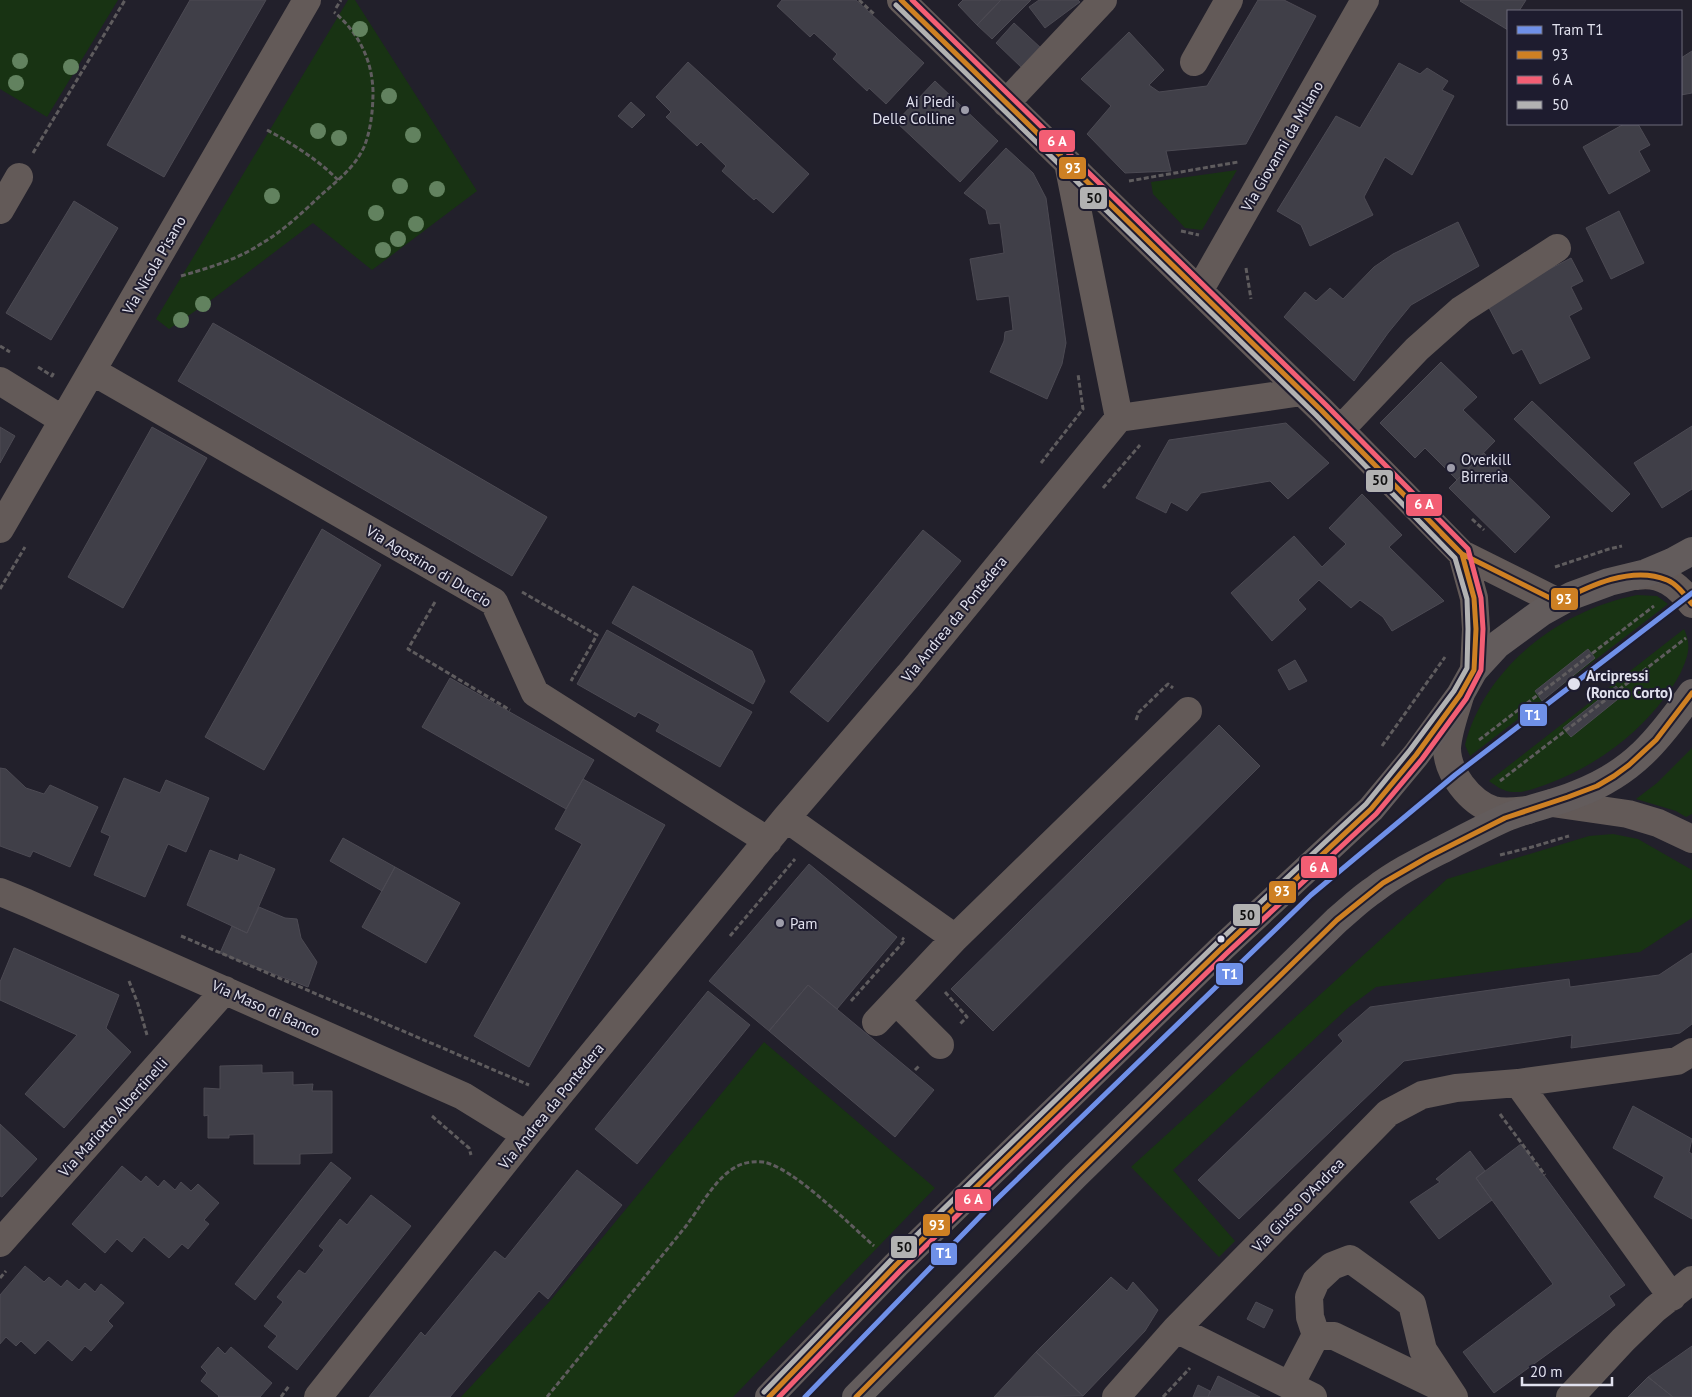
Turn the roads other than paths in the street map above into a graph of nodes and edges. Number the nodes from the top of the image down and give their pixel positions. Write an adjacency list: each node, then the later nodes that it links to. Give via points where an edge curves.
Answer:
1 (307, 0): 13 (street, Via Nicola Pisano)
2 (901, 0): 7 (street)
3 (1229, 0): 6 (street)
4 (1365, 0): 12 (street, Via Giovanni da Milano)
5 (1098, 3): 7 (street)
6 (1194, 62)
7 (1006, 103): 8 (street)
8 (1068, 163): 12 (street); 16 (street)
9 (19, 178): 10 (street)
10 (0, 210)
11 (1557, 248): 18 (street, via 1461,310 1417,348)
12 (1199, 291): 15 (street)
13 (92, 371): 17 (street, Via Nicola Pisano); 32 (street, Via Agostino di Duccio, via 494,602 535,693)
14 (0, 381): 17 (street)
15 (1302, 392): 16 (street); 18 (street)
16 (1119, 418): 30 (street, Via Andrea da Pontedera, via 909,675)
17 (63, 420): 19 (street, Via Nicola Pisano)
18 (1340, 430): 21 (street)
19 (0, 529)
20 (1692, 551): 22 (main road)
21 (1462, 554): 23 (street); 25 (street, via 1474,598)
22 (1637, 576): 23 (main road, via 1597,585); 24 (street, via 1650,575 1668,580)
23 (1558, 602): 25 (main road, via 1504,639)
24 (1692, 604)
25 (1474, 670): 27 (main road)
26 (1692, 693): 29 (main road, via 1664,732 1635,761 1594,787)
27 (1460, 695): 29 (street, via 1448,742 1448,757 1465,789 1486,807 1500,811); 49 (main road, via 1371,809 1222,948 896,1266)
28 (1188, 711): 34 (street)
29 (1540, 806): 31 (street, via 1628,814 1658,823); 50 (main road, via 1495,822 1415,862 1374,889 1337,920 1069,1182)
30 (786, 818): 32 (street, Via Andrea da Pontedera); 34 (street)
31 (1692, 839)
32 (768, 841): 41 (street, Via Andrea da Pontedera)
33 (0, 892): 35 (street, Via Maso di Banco)
34 (955, 938): 36 (street)
35 (225, 990): 41 (street, Via Maso di Banco, via 463,1096); 42 (street, Via Mariotto Albertinelli)
36 (896, 1001): 37 (street); 38 (street)
37 (876, 1022)
38 (940, 1045)
39 (1692, 1052): 40 (street, Via Giusto D'Andrea, via 1677,1061)
40 (1518, 1083): 43 (street); 44 (street, Via Giusto D'Andrea, via 1456,1088 1422,1095 1388,1113)
41 (526, 1135): 48 (street, Via Andrea da Pontedera)
42 (0, 1243)
43 (1682, 1288): 52 (street, via 1623,1340)
44 (1176, 1329): 46 (street); 51 (street, Via Giusto D'Andrea)
45 (1316, 1335): 46 (street); 47 (street, via 1334,1336); 47 (street, via 1308,1297 1316,1281 1332,1266 1350,1260 1412,1304 1423,1350)
46 (1301, 1391)
47 (1453, 1395)
48 (318, 1397)
49 (769, 1397)
50 (856, 1397)
51 (1116, 1397)
52 (1570, 1397)

